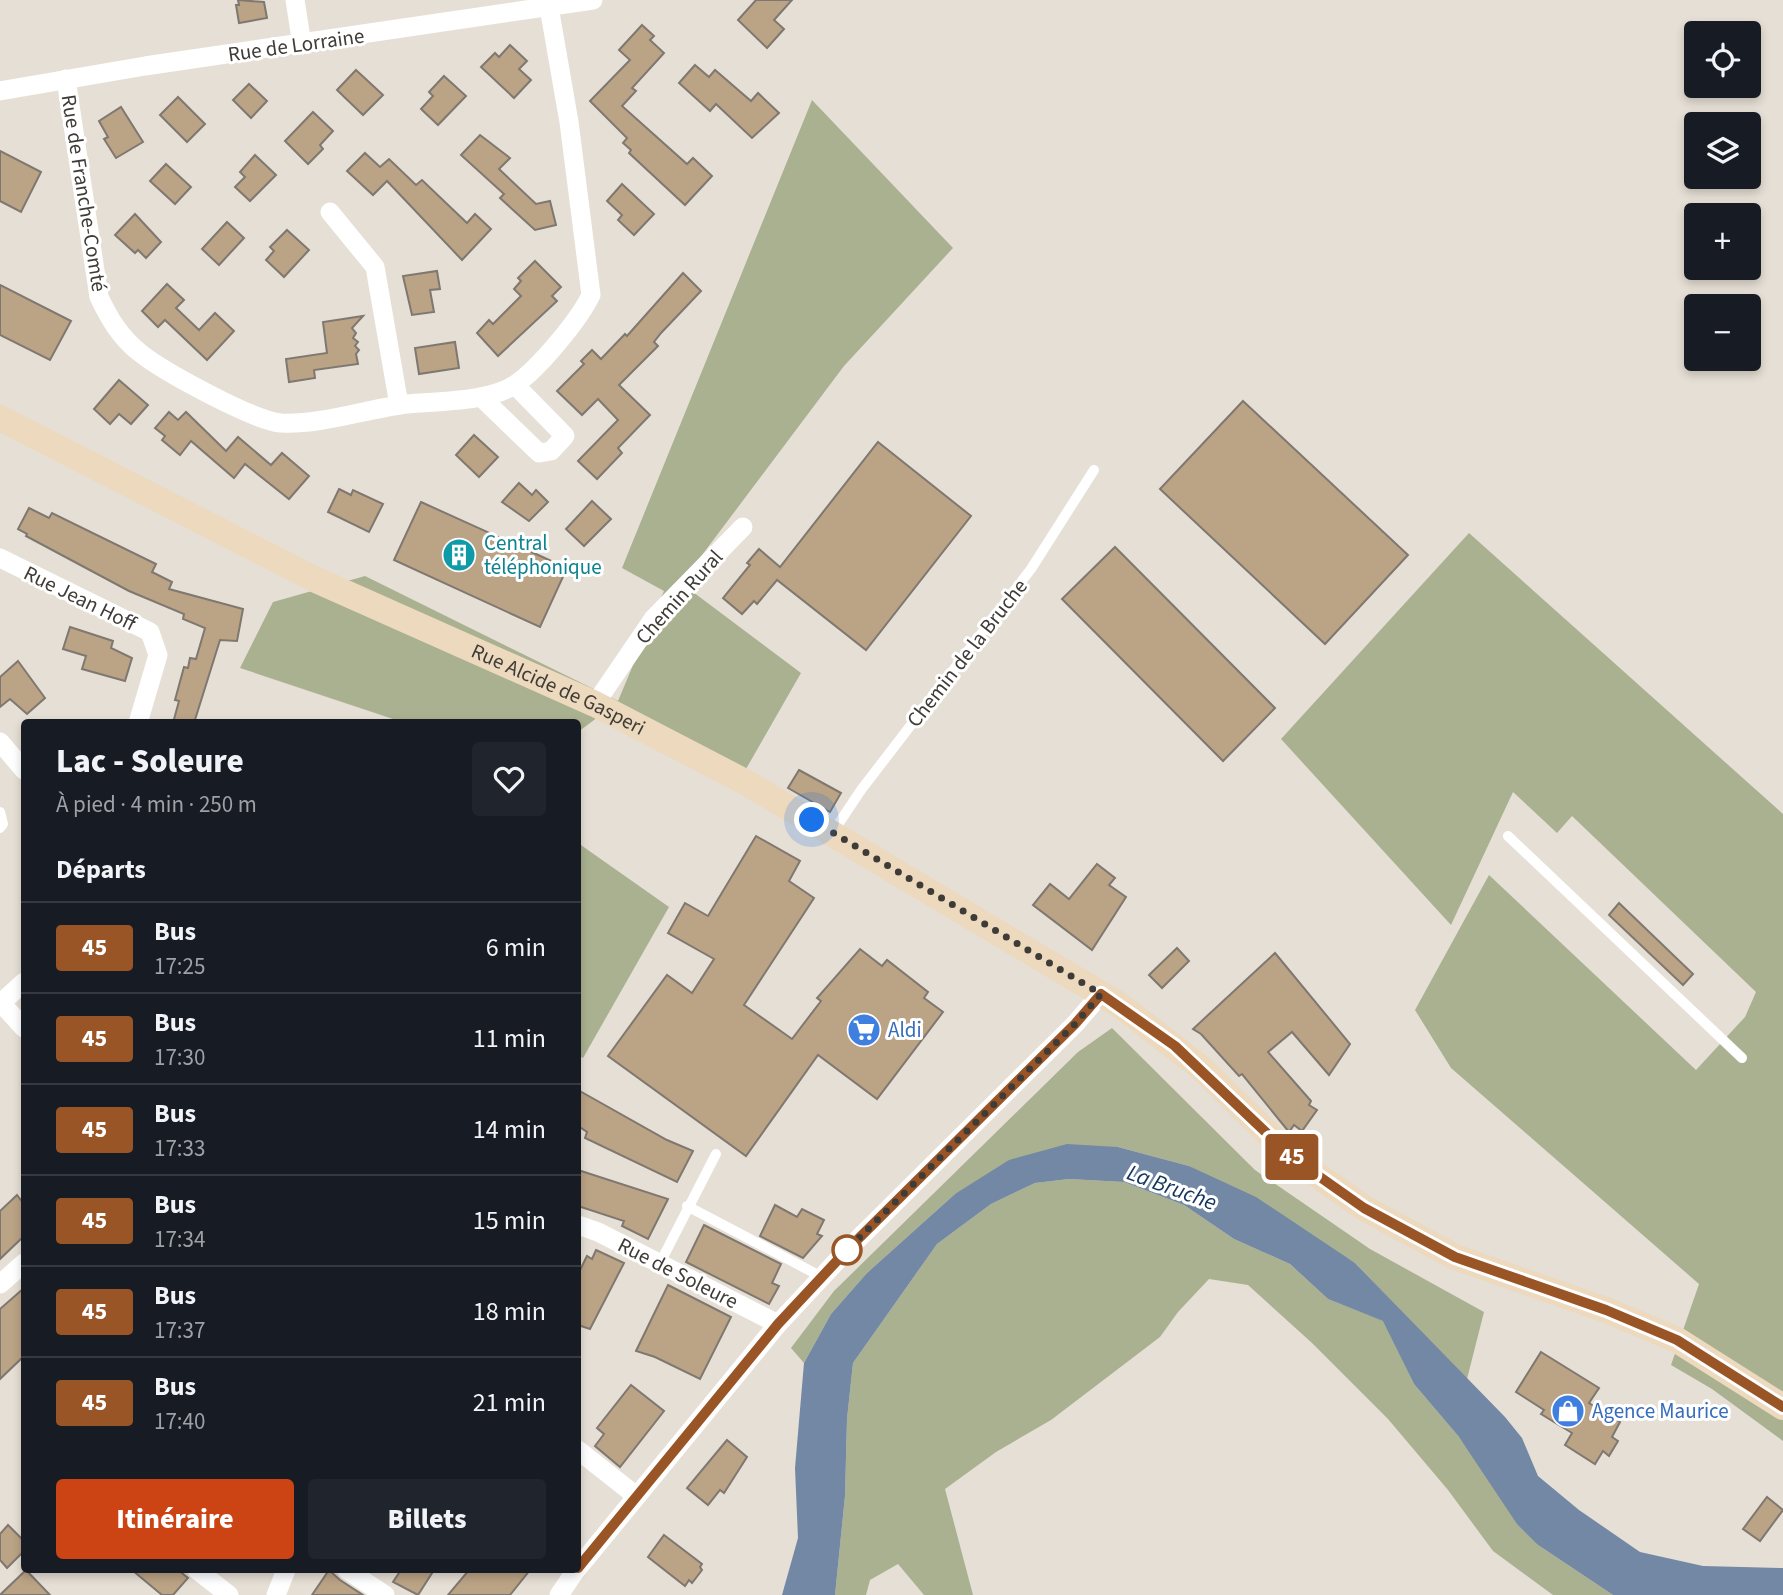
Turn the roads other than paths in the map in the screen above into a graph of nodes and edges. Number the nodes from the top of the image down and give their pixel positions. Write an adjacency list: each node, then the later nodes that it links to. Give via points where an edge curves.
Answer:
1 (295, 0): 4 (street)
2 (593, 0): 3 (street, Rue de Lorraine)
3 (550, 7): 4 (street, Rue de Lorraine); 8 (street, Rue de Franche-Comté, via 591,296 580,318)
4 (302, 45): 5 (street, Rue de Lorraine)
5 (66, 79): 6 (street, Rue de Lorraine); 10 (street, Rue de Franche-Comté, via 99,297 112,325 139,352 270,421 307,422)
6 (0, 91)
7 (330, 212): 10 (street, via 375,267)
8 (515, 385): 9 (street, Rue de Franche-Comté); 9 (street, via 565,436 551,451 539,453)
9 (481, 397): 10 (street, Rue de Franche-Comté)
10 (399, 405)
11 (0, 418): 15 (main road, Rue Alcide de Gasperi, via 314,579)
12 (1094, 470): 21 (lane, Chemin de la Bruche, via 1031,569)
13 (743, 527): 15 (street, Chemin Rural, via 653,619)
14 (0, 558): 16 (street, Rue Jean Hoff, via 150,632 158,655)
15 (594, 704): 21 (main road, Rue Alcide de Gasperi)
16 (139, 719)
17 (3, 751): 18 (street)
18 (21, 767)
19 (0, 813): 20 (lane)
20 (0, 828)
21 (833, 832): 24 (main road, Rue Alcide de Gasperi)
22 (1508, 836): 27 (lane)
23 (21, 985): 25 (street)
24 (1101, 994): 33 (street); 36 (main road, Rue Alcide de Gasperi, via 1175,1046 1293,1158 1364,1208 1455,1257 1677,1340)
25 (1, 1003): 26 (street)
26 (21, 1025)
27 (1742, 1058)
28 (716, 1154): 29 (lane)
29 (687, 1206): 31 (lane); 33 (lane)
30 (581, 1225): 31 (street, Rue de Soleure)
31 (660, 1263): 35 (street, Rue de Soleure)
32 (21, 1266): 34 (street)
33 (822, 1277): 35 (street)
34 (0, 1284)
35 (778, 1324): 38 (street)
36 (1783, 1407)
37 (581, 1452): 38 (street)
38 (635, 1495): 39 (street)
39 (581, 1564)
40 (201, 1573): 44 (street)
41 (285, 1573): 45 (street)
42 (352, 1573): 46 (street)
43 (574, 1573): 47 (street)
44 (229, 1595)
45 (276, 1595)
46 (385, 1595)
47 (559, 1595)

